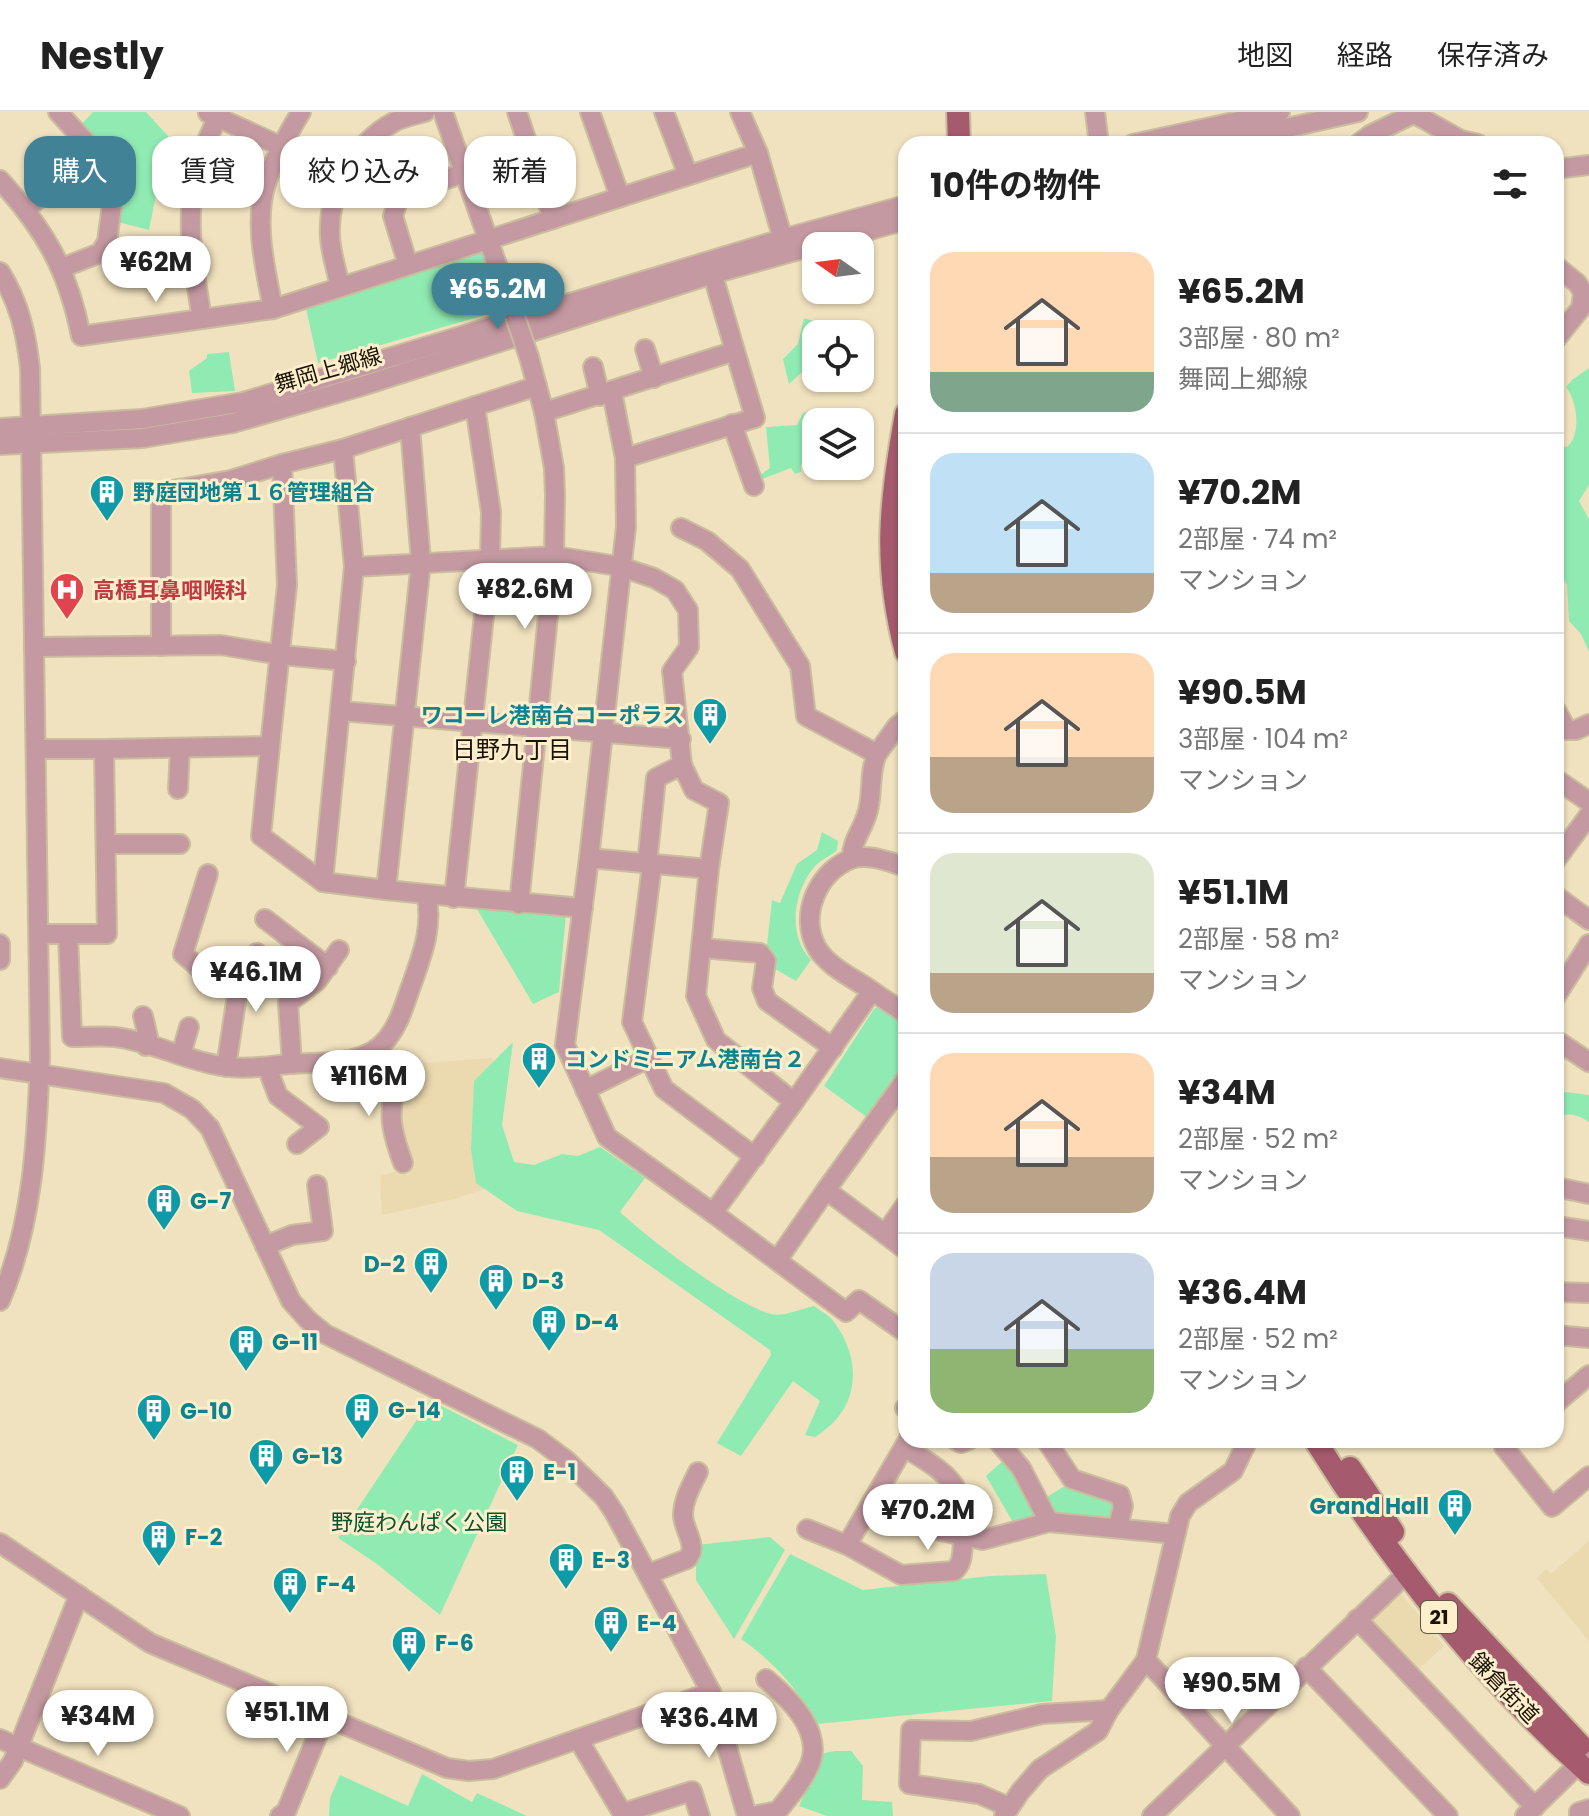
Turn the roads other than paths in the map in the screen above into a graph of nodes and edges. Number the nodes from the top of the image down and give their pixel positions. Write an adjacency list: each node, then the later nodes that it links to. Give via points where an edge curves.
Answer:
1 (58, 112): 16 (street)
2 (301, 112): 17 (street)
3 (425, 112): 18 (street, via 396,121)
4 (443, 112): 31 (street)
5 (517, 112): 40 (street)
6 (590, 112): 34 (street)
7 (664, 112): 32 (street)
8 (740, 112): 28 (street)
9 (943, 112): 19 (main road)
10 (958, 112): 20 (main road)
11 (1095, 112): 21 (street)
12 (1280, 112): 22 (street)
13 (1358, 112): 23 (street)
14 (1412, 113): 24 (street); 25 (street)
15 (215, 114): 26 (street); 51 (street, via 189,205)
16 (81, 136)
17 (288, 136)
18 (375, 136)
19 (944, 136)
20 (959, 136)
21 (1098, 136)
22 (1170, 136)
23 (1251, 136)
24 (1369, 136)
25 (1454, 136)
26 (280, 146)
27 (280, 152): 50 (street, via 264,191 261,225)
28 (758, 153): 32 (street); 43 (street)
29 (1589, 165): 30 (street)
30 (1564, 168)
31 (464, 173): 44 (street, via 400,195 393,216)
32 (688, 175): 34 (street)
33 (0, 180): 39 (street)
34 (620, 197): 40 (street)
35 (112, 208): 45 (street, via 107,242 100,253)
36 (332, 208): 49 (street, via 330,237)
37 (477, 208): 42 (street)
38 (898, 208): 43 (street, 舞岡上郷線)
39 (26, 210): 45 (street)
40 (553, 219): 42 (street)
41 (898, 222): 43 (street, 舞岡上郷線)
42 (489, 239): 44 (street); 57 (street, bridge)
43 (785, 246): 46 (street, 舞岡上郷線)
44 (408, 265): 49 (street)
45 (62, 268): 51 (street, via 81,336)
46 (711, 268): 54 (street); 64 (street, 舞岡上郷線, via 243,402)
47 (0, 272): 64 (street, via 25,328)
48 (1564, 272): 52 (street, via 1583,292 1581,308)
49 (340, 287): 50 (street)
50 (273, 309): 51 (street)
51 (202, 319)
52 (1564, 328)
53 (645, 349): 56 (street)
54 (735, 351): 56 (street); 61 (street, via 755,418)
55 (593, 367): 58 (street)
56 (654, 378): 58 (street)
57 (537, 386): 59 (street); 60 (street)
58 (606, 394): 60 (street); 67 (street)
59 (475, 406): 62 (street); 73 (street, via 491,512)
60 (544, 412): 72 (street, via 554,468)
61 (732, 424): 67 (street); 70 (street)
62 (410, 427): 66 (street); 74 (street)
63 (0, 428): 64 (street)
64 (31, 436): 65 (street); 79 (street)
65 (0, 445)
66 (343, 449): 69 (street); 75 (street)
67 (625, 458): 76 (street)
68 (898, 458): 77 (main road, via 890,534)
69 (282, 464): 78 (street, via 231,480 161,492); 80 (street, via 287,585)
70 (754, 486)
71 (681, 528): 93 (street, via 707,541 740,569 800,666 806,716)
72 (554, 556): 73 (street); 76 (street); 86 (street)
73 (490, 559): 74 (street); 84 (street)
74 (421, 562): 75 (street); 83 (street)
75 (354, 567): 81 (street)
76 (622, 567): 87 (street); 88 (street, via 675,590 688,610 689,647 672,671)
77 (898, 613)
78 (161, 646): 79 (street); 80 (street, via 221,645)
79 (34, 647): 91 (street)
80 (281, 655): 81 (street); 89 (street)
81 (346, 661): 82 (street)
82 (341, 711): 83 (street); 108 (street)
83 (407, 715): 84 (street); 109 (street)
84 (474, 721): 86 (street); 111 (street)
85 (898, 725): 93 (street)
86 (537, 727): 87 (street); 113 (street)
87 (603, 733): 88 (street); 102 (street)
88 (681, 739): 94 (street)
89 (270, 746): 90 (street); 108 (street, via 261,836)
90 (180, 748): 92 (street); 96 (street)
91 (36, 749): 92 (street); 117 (street)
92 (104, 749): 100 (street)
93 (877, 754): 103 (street, via 867,817 853,840)
94 (682, 765): 104 (street, via 656,778); 106 (street, via 694,790 719,803)
95 (1564, 785): 97 (street)
96 (178, 789)
97 (1589, 802)
98 (1589, 815): 101 (street)
99 (173, 842): 100 (street)
100 (106, 844): 118 (street, via 107,934)
101 (1564, 849)
102 (589, 858): 104 (street); 114 (street)
103 (851, 859): 105 (street, via 870,857); 128 (street, via 826,875 814,893 812,931 817,948 831,963)
104 (650, 864): 106 (street); 137 (street, via 632,1022)
105 (898, 865)
106 (709, 869): 121 (street)
107 (208, 874): 127 (street, via 183,954 212,979)
108 (323, 882): 109 (street)
109 (386, 890): 110 (street)
110 (426, 894): 111 (street); 136 (street, via 428,929 398,1022)
111 (454, 898): 113 (street)
112 (1564, 902): 116 (street)
113 (519, 904): 114 (street)
114 (583, 908): 144 (street, via 565,1045)
115 (265, 919): 125 (street, via 284,928)
116 (1589, 920)
117 (39, 934): 118 (street); 143 (street)
118 (68, 934): 133 (street, via 72,1037 116,1037)
119 (0, 944): 124 (street)
120 (1589, 944): 126 (street)
121 (701, 948): 134 (street, via 760,953 766,961 762,988 767,1001); 146 (street, via 696,996 716,1040)
122 (339, 950): 125 (street)
123 (257, 953): 127 (street)
124 (0, 960)
125 (328, 967): 139 (street, via 317,981 283,1002)
126 (1564, 983)
127 (238, 989): 140 (street)
128 (872, 991): 129 (street); 134 (street)
129 (898, 1009)
130 (143, 1016): 133 (street)
131 (189, 1027): 135 (street)
132 (1564, 1045): 138 (street)
133 (146, 1046): 135 (street)
134 (833, 1048): 146 (street)
135 (181, 1055): 140 (street)
136 (365, 1056): 139 (street); 149 (street, via 401,1064 390,1122)
137 (649, 1058): 144 (street); 148 (street, via 664,1089)
138 (1589, 1062)
139 (292, 1064): 141 (street)
140 (226, 1067): 141 (street)
141 (267, 1067): 147 (street, via 278,1096 319,1127)
142 (0, 1068): 143 (street)
143 (40, 1074): 160 (street, via 164,1093 192,1109 210,1128); 164 (street, via 29,1192)
144 (585, 1090): 154 (street, via 607,1137)
145 (898, 1090): 152 (street)
146 (794, 1102): 148 (street)
147 (297, 1144)
148 (755, 1157): 154 (street)
149 (403, 1163)
150 (317, 1185): 160 (street, via 323,1231)
151 (1564, 1189): 153 (street)
152 (826, 1190): 158 (street); 161 (street)
153 (1589, 1194)
154 (713, 1213): 161 (street)
155 (898, 1215): 158 (street)
156 (1564, 1227): 157 (street)
157 (1589, 1231)
158 (885, 1234): 159 (street)
159 (898, 1244)
160 (265, 1246): 188 (street, via 291,1301 325,1334 498,1417 566,1460 604,1497)
161 (778, 1259): 165 (street, via 846,1312 859,1300)
162 (1564, 1292): 163 (street)
163 (1589, 1293)
164 (0, 1301)
165 (898, 1327)
166 (1564, 1336): 167 (street)
167 (1589, 1338)
168 (1589, 1375): 169 (street)
169 (1564, 1396)
170 (904, 1448): 180 (street)
171 (912, 1448): 185 (street, via 951,1480 963,1504)
172 (1004, 1448): 181 (street, via 1021,1468)
173 (1051, 1448): 182 (street, via 1072,1479 1120,1495)
174 (1244, 1448): 184 (street, via 1233,1471 1188,1503)
175 (1320, 1448): 189 (main road, 鎌倉街道 / 21)
176 (1336, 1448): 204 (main road, 鎌倉街道 / 21, via 1453,1610)
177 (1505, 1448): 179 (street, via 1552,1507)
178 (698, 1472): 188 (street, via 683,1510 692,1554)
179 (1589, 1476)
180 (872, 1503): 185 (street); 187 (street)
181 (1049, 1522): 182 (street); 185 (street, via 983,1540)
182 (1118, 1527): 184 (street)
183 (807, 1529): 187 (street)
184 (1175, 1534): 192 (street)
185 (964, 1535): 187 (street, via 961,1565 954,1571 901,1575)
186 (0, 1543): 190 (street)
187 (847, 1545)
188 (648, 1574): 195 (street)
189 (1406, 1574): 191 (street); 204 (main road, 鎌倉街道 / 21, via 1478,1664)
190 (79, 1595): 197 (street, via 150,1643); 202 (street)
191 (1357, 1619): 193 (street); 209 (street)
192 (1146, 1660): 196 (street); 203 (street)
193 (1306, 1667): 203 (street); 218 (street)
194 (766, 1679): 215 (street, via 794,1705 810,1736 812,1760 778,1811)
195 (711, 1692): 199 (street); 201 (street)
196 (1109, 1710): 208 (street, via 1098,1731 1040,1769); 208 (street, via 1042,1714 971,1731 911,1730 909,1784 979,1794)
197 (325, 1717): 201 (street, via 447,1768 469,1771 493,1769); 212 (street)
198 (756, 1717): 199 (street)
199 (720, 1724): 214 (street)
200 (0, 1739): 202 (street)
201 (578, 1739): 210 (street)
202 (19, 1747): 205 (street); 206 (street)
203 (1225, 1748): 216 (street); 217 (street)
204 (1586, 1761): 209 (street)
205 (0, 1779)
206 (137, 1808): 211 (street)
207 (1589, 1809): 219 (street)
208 (1007, 1812)
209 (1530, 1812)
210 (623, 1815): 213 (street, via 692,1791)
211 (180, 1816)
212 (280, 1816)
213 (700, 1816)
214 (747, 1816)
215 (753, 1816)
216 (1152, 1816)
217 (1290, 1816)
218 (1448, 1816)
219 (1579, 1816)

